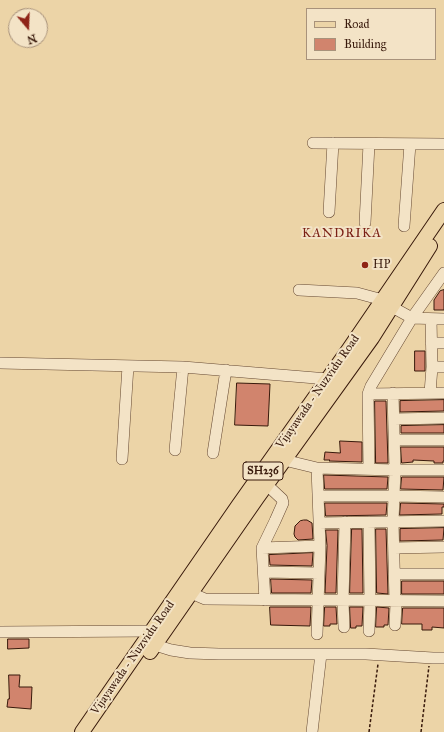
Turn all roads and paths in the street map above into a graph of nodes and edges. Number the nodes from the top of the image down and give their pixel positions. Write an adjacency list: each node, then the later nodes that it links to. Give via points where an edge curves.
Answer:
1 (313, 143): 2 (street)
2 (332, 143): 3 (street); 7 (street)
3 (369, 144): 4 (street); 8 (street)
4 (410, 144): 5 (street); 9 (street)
5 (444, 144)
6 (444, 210): 14 (main road, Vijayawada - Nuzvidu Road / SH236)
7 (329, 212)
8 (365, 223)
9 (404, 226)
10 (444, 226): 14 (main road, Vijayawada - Nuzvidu Road / SH236)
11 (444, 273): 12 (street)
12 (439, 288): 15 (street)
13 (299, 290): 14 (street, via 357,293)
14 (390, 305): 15 (street); 26 (main road, Vijayawada - Nuzvidu Road / SH236); 38 (main road, Vijayawada - Nuzvidu Road / SH236, via 372,338)
15 (409, 317): 16 (street); 30 (street)
16 (431, 318): 17 (street); 18 (street)
17 (444, 319)
18 (431, 343): 19 (street); 23 (street)
19 (444, 343)
20 (0, 363): 21 (street)
21 (128, 366): 22 (street); 37 (street)
22 (183, 367): 25 (street); 35 (street)
23 (432, 367): 24 (street); 28 (street)
24 (444, 367)
25 (226, 370): 26 (street); 36 (street)
26 (328, 379): 69 (main road, Vijayawada - Nuzvidu Road / SH236)
27 (393, 393): 28 (street); 30 (street); 32 (street)
28 (430, 393): 29 (street)
29 (444, 393)
30 (368, 394): 40 (street)
31 (444, 418): 32 (street)
32 (394, 419): 33 (street)
33 (395, 440): 34 (street); 41 (street)
34 (444, 440)
35 (175, 450)
36 (213, 453)
37 (122, 459)
38 (289, 461): 39 (street); 43 (main road, Vijayawada - Nuzvidu Road / SH236)
39 (313, 467): 40 (street); 44 (street)
40 (369, 469): 41 (street)
41 (395, 470): 42 (street); 45 (street)
42 (444, 470)
43 (269, 487): 54 (street, via 282,499 282,503); 60 (main road, Vijayawada - Nuzvidu Road / SH236)
44 (319, 496): 45 (street); 48 (street)
45 (394, 496): 46 (street); 51 (street)
46 (444, 497)
47 (444, 521): 51 (street)
48 (319, 522): 49 (street); 52 (street)
49 (345, 522): 50 (street); 63 (street)
50 (369, 522): 51 (street); 64 (street)
51 (393, 522): 55 (street)
52 (320, 546): 54 (street); 57 (street)
53 (444, 547): 55 (street)
54 (262, 548): 56 (street)
55 (394, 548): 58 (street)
56 (264, 572): 57 (street); 61 (street)
57 (319, 573): 62 (street)
58 (394, 574): 59 (street); 65 (street)
59 (444, 574)
60 (191, 593): 61 (street, via 205,599); 73 (main road, Vijayawada - Nuzvidu Road / SH236)
61 (260, 600): 62 (street)
62 (318, 601): 63 (street); 72 (street)
63 (343, 601): 64 (street); 68 (street)
64 (370, 601): 65 (street); 70 (street)
65 (395, 601): 66 (street); 67 (street)
66 (444, 601)
67 (395, 625)
68 (344, 627)
69 (152, 630): 71 (street); 78 (main road, Vijayawada - Nuzvidu Road / SH236)
70 (369, 631)
71 (0, 632)
72 (317, 634)
73 (155, 645): 74 (street, via 190,653); 79 (main road, Vijayawada - Nuzvidu Road / SH236)
74 (321, 654): 75 (street); 80 (street)
75 (380, 655): 76 (street); 81 (path)
76 (430, 658): 77 (street); 82 (path)
77 (444, 658)
78 (82, 732)
79 (92, 732)
80 (312, 732)
81 (369, 732)
82 (421, 732)

